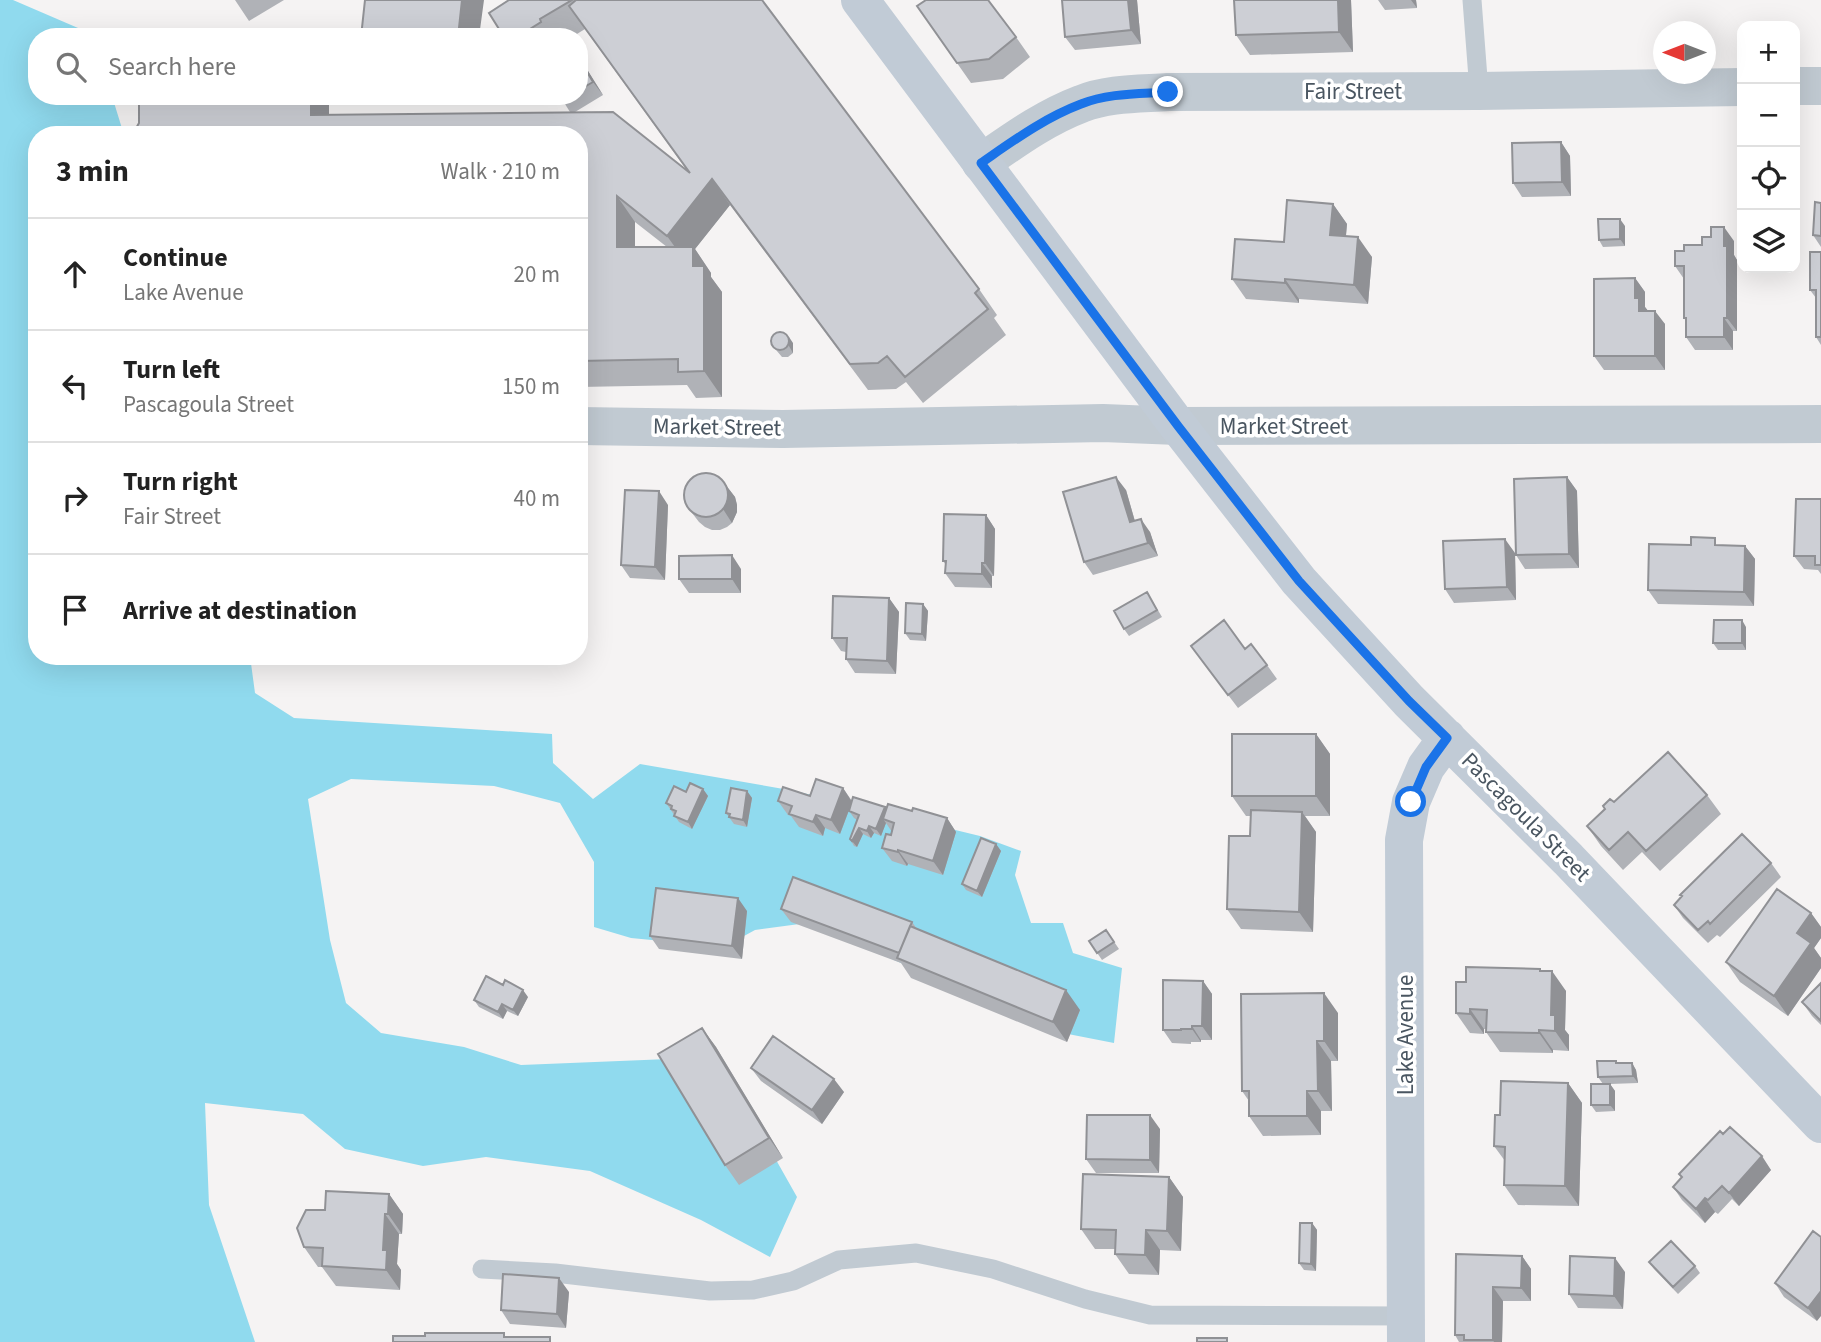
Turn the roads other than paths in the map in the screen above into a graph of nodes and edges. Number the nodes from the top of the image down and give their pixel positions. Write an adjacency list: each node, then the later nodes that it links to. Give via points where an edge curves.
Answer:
1 (860, 0): 7 (street, Pascagoula Street)
2 (1472, 0): 6 (lane)
3 (1800, 86): 4 (street)
4 (1821, 86)
5 (1737, 87): 6 (street, Fair Street)
6 (1479, 91): 7 (street, Fair Street, via 1120,95 1082,103 1035,126)
7 (981, 163): 10 (street, Pascagoula Street)
8 (1821, 424): 10 (street, Market Street)
9 (588, 426): 10 (street, Market Street)
10 (1178, 426): 11 (street, Pascagoula Street, via 1299,581)
11 (1447, 738): 12 (street, Pascagoula Street); 14 (street, Lake Avenue, via 1426,767 1411,802 1404,840)
12 (1821, 1124)
13 (482, 1269): 14 (lane, via 710,1291 753,1290 793,1281 839,1260 916,1253 993,1269 1150,1315)
14 (1406, 1329)

